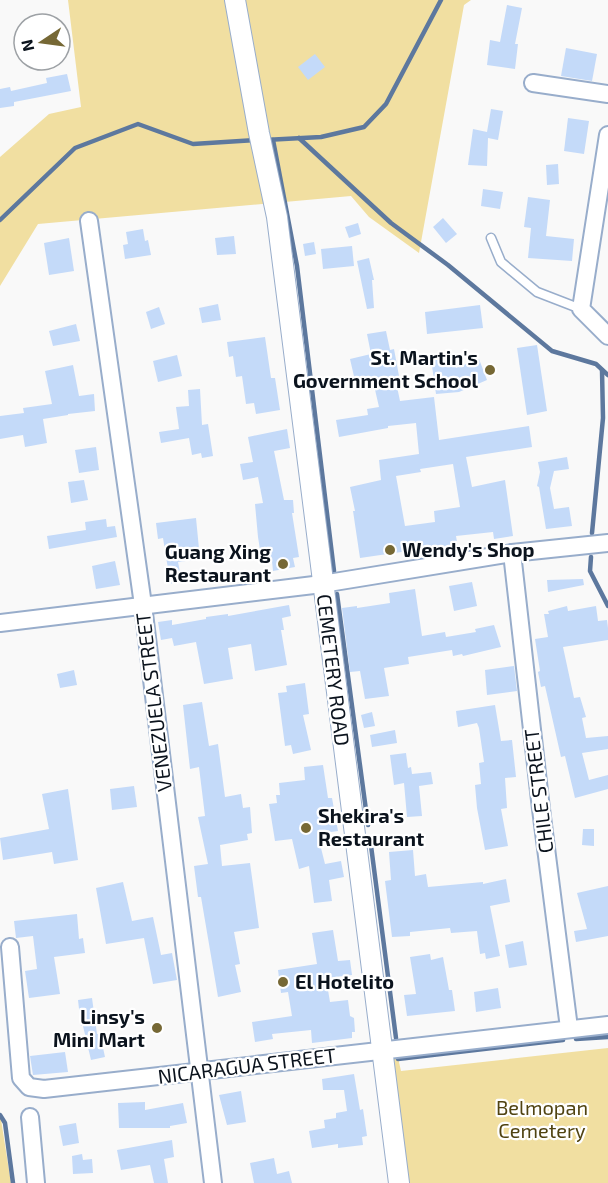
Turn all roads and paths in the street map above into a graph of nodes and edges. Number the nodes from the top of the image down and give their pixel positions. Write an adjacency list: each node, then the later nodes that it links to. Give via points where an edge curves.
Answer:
1 (236, 0): 11 (street, CEMETERY ROAD, via 277,217)
2 (533, 83): 3 (street)
3 (608, 94)
4 (608, 135): 7 (street)
5 (89, 221): 12 (street, VENEZUELA STREET)
6 (491, 238): 7 (lane, via 501,262 537,292)
7 (581, 309): 8 (street)
8 (608, 336)
9 (608, 543): 10 (street)
10 (512, 553): 11 (street); 16 (street, CHILE STREET)
11 (322, 584): 12 (street); 17 (street, CEMETERY ROAD)
12 (143, 605): 13 (street); 18 (street, VENEZUELA STREET)
13 (0, 623)
14 (9, 947): 18 (street, NICARAGUA STREET, via 21,1078 29,1087 44,1089)
15 (608, 1025): 16 (street, NICARAGUA STREET)
16 (569, 1028): 17 (street, NICARAGUA STREET)
17 (381, 1051): 18 (street, NICARAGUA STREET); 22 (street, CEMETERY ROAD)
18 (199, 1073): 21 (street, VENEZUELA STREET)
19 (30, 1117): 20 (street)
20 (36, 1183)
21 (213, 1183)
22 (399, 1183)

